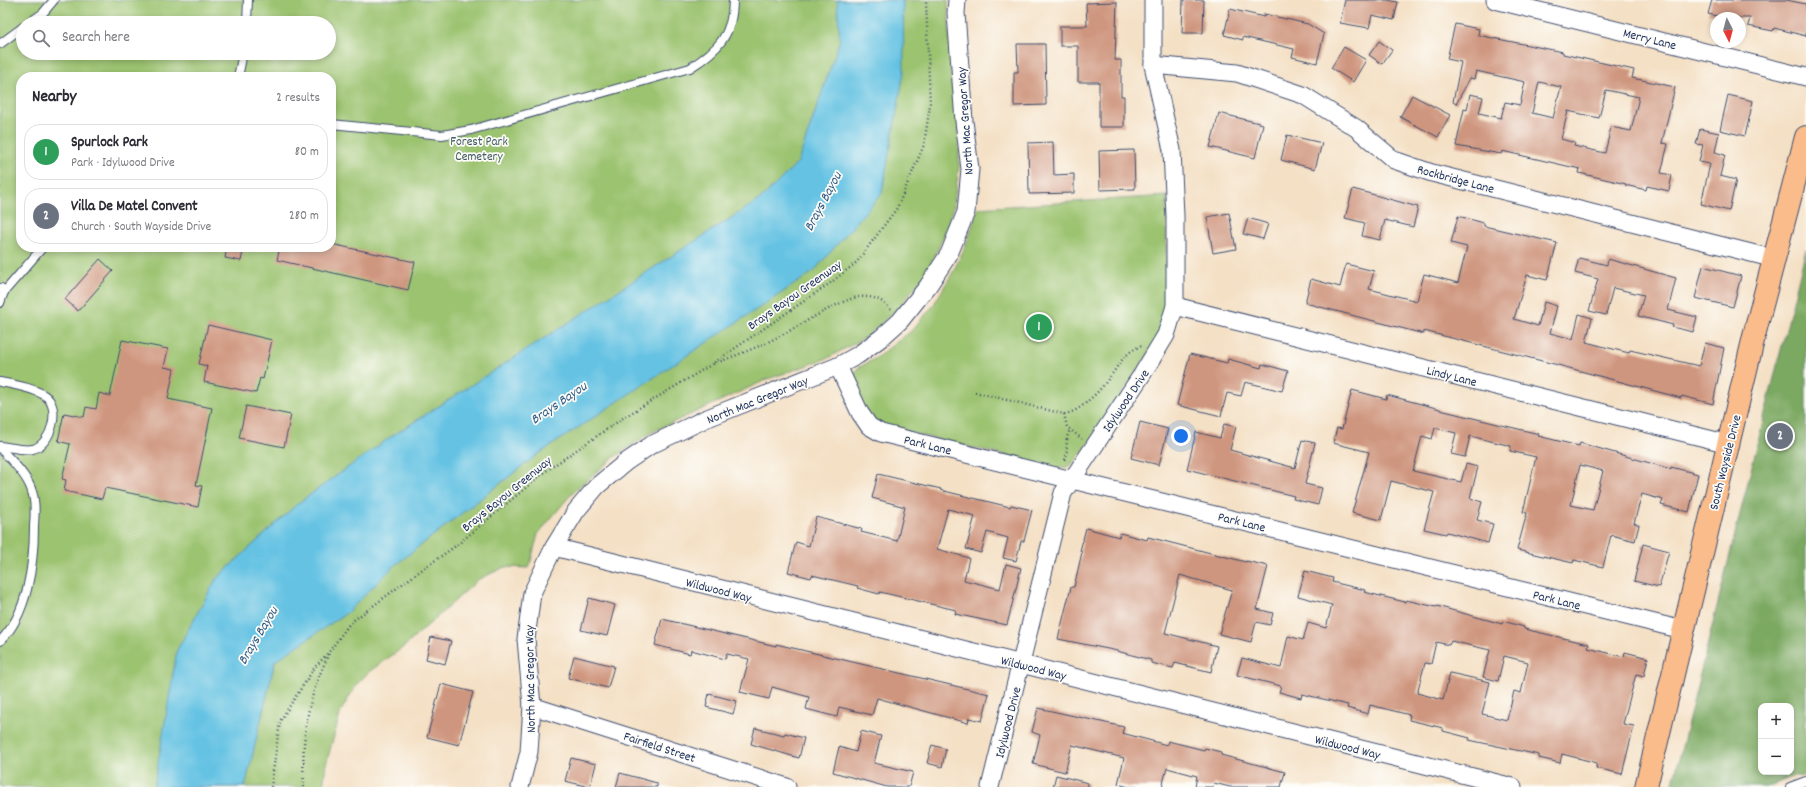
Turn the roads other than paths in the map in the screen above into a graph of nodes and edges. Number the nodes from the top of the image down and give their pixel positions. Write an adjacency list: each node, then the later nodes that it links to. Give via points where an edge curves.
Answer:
1 (54, 0): 7 (lane)
2 (248, 0): 8 (lane)
3 (733, 0): 15 (lane, via 731,23 722,42 707,57 690,68 471,130 442,135)
4 (957, 0): 22 (street, North Mac Gregor Way, via 963,105 970,169 966,212 949,254 900,321 858,355)
5 (1152, 0): 12 (street, Idylwood Drive)
6 (1495, 0): 14 (street, Merry Lane)
7 (39, 16)
8 (247, 16)
9 (16, 33): 10 (lane)
10 (0, 44)
11 (242, 60): 13 (lane)
12 (1153, 65): 18 (street, Rockbridge Lane, via 1237,73 1303,95 1356,128 1394,160 1432,173); 21 (street, Idylwood Drive, via 1172,150)
13 (239, 72)
14 (1806, 77)
15 (336, 124)
16 (1806, 137): 18 (main road, South Wayside Drive)
17 (38, 252): 19 (lane)
18 (1775, 259): 24 (main road, South Wayside Drive)
19 (2, 290): 20 (lane)
20 (0, 303)
21 (1175, 306): 24 (street, Lindy Lane); 26 (street, Idylwood Drive, via 1166,335 1143,373)
22 (838, 366): 26 (street, Park Lane, via 860,413 869,426 881,433); 27 (street, North Mac Gregor Way, via 651,444 597,486 576,511)
23 (0, 382): 25 (lane, via 44,395 51,402 53,411 48,436 35,448 25,450)
24 (1729, 444): 28 (main road, South Wayside Drive)
25 (0, 447): 29 (lane, via 29,483 35,500 34,549 30,575 23,603 7,635)
26 (1069, 473): 28 (street, Park Lane); 30 (street, Idylwood Drive)
27 (554, 547): 30 (street, Wildwood Way); 31 (street, North Mac Gregor Way, via 532,593 526,639)
28 (1683, 630): 37 (main road, South Wayside Drive)
29 (0, 641)
30 (1021, 664): 35 (street, Idylwood Drive); 36 (street, Wildwood Way)
31 (532, 706): 33 (street, North Mac Gregor Way, via 529,752); 34 (street, Fairfield Street)
32 (1806, 782): 38 (lane)
33 (520, 787)
34 (787, 787)
35 (990, 787)
36 (1513, 787)
37 (1646, 787)
38 (1790, 787)

